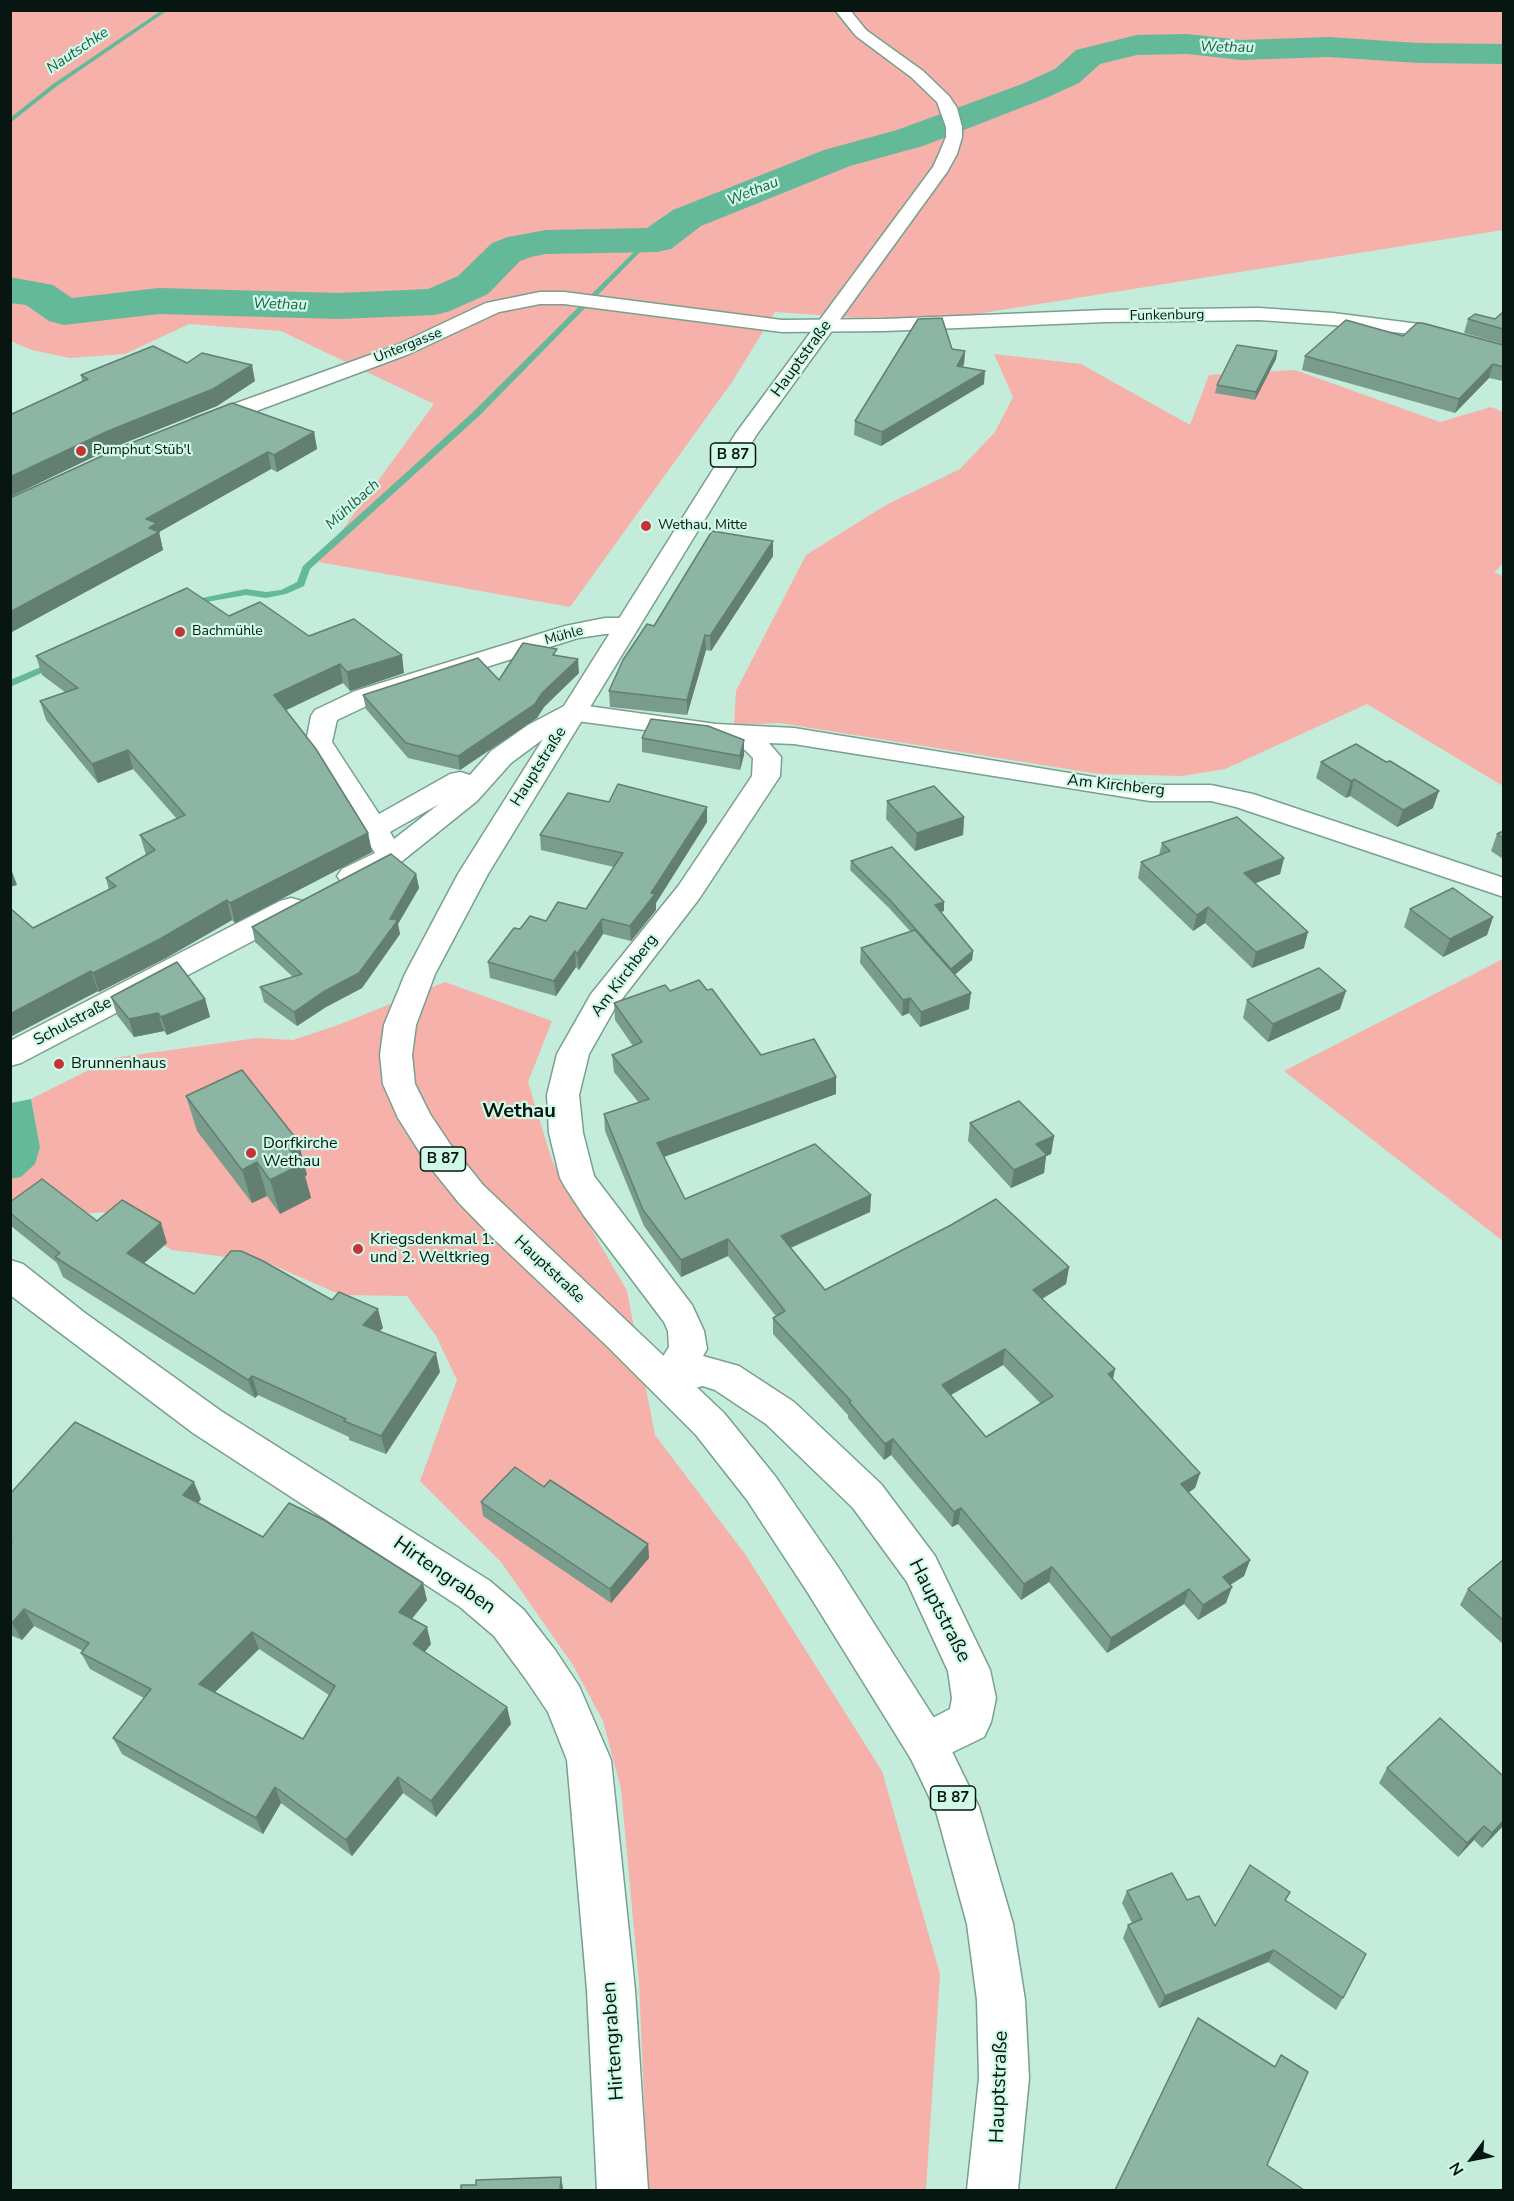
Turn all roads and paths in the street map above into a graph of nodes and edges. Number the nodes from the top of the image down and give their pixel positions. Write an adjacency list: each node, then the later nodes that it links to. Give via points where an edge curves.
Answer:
1 (842, 10): 2 (street, Hauptstraße / B 87, via 872,43 927,82 949,108 954,137 941,168)
2 (826, 326): 3 (street, Funkenburg, via 1259,314 1420,329); 4 (street, Untergasse, via 778,325 540,298 493,307 411,346); 5 (street, Hauptstraße / B 87, via 752,426)
3 (1503, 352)
4 (185, 430)
5 (626, 626): 6 (street, Hauptstraße / B 87); 9 (street, Mühle, via 574,632 353,700 324,716 319,741)
6 (573, 712): 7 (street, Am Kirchberg); 8 (street, Schulstraße); 14 (street, Hauptstraße / B 87, via 473,874 420,975 400,1025 396,1055 399,1084 415,1118 471,1194)
7 (716, 732): 11 (street, Am Kirchberg, via 794,736 1122,789 1222,795); 14 (street, Am Kirchberg, via 755,744 767,758 766,776 689,892 602,1002 573,1054 562,1095 577,1178 679,1315 686,1331 688,1349)
8 (501, 757): 9 (street); 10 (street, Schulstraße, via 467,795)
9 (375, 828): 10 (street)
10 (391, 856): 12 (street, Schulstraße)
11 (1503, 888)
12 (10, 1054)
13 (10, 1274): 16 (street, Hirtengraben, via 207,1422 475,1594 509,1623 540,1664 564,1700 589,1760 611,1990)
14 (667, 1380): 15 (street, Hauptstraße / B 87, via 710,1424 761,1488); 15 (street, Hauptstraße, via 703,1371 726,1377 772,1407 867,1496 921,1569 969,1670 974,1698 969,1722)
15 (926, 1744): 17 (street, Hauptstraße / B 87, via 957,1807 990,1924 1001,2000 1004,2078)
16 (623, 2190)
17 (993, 2190)

